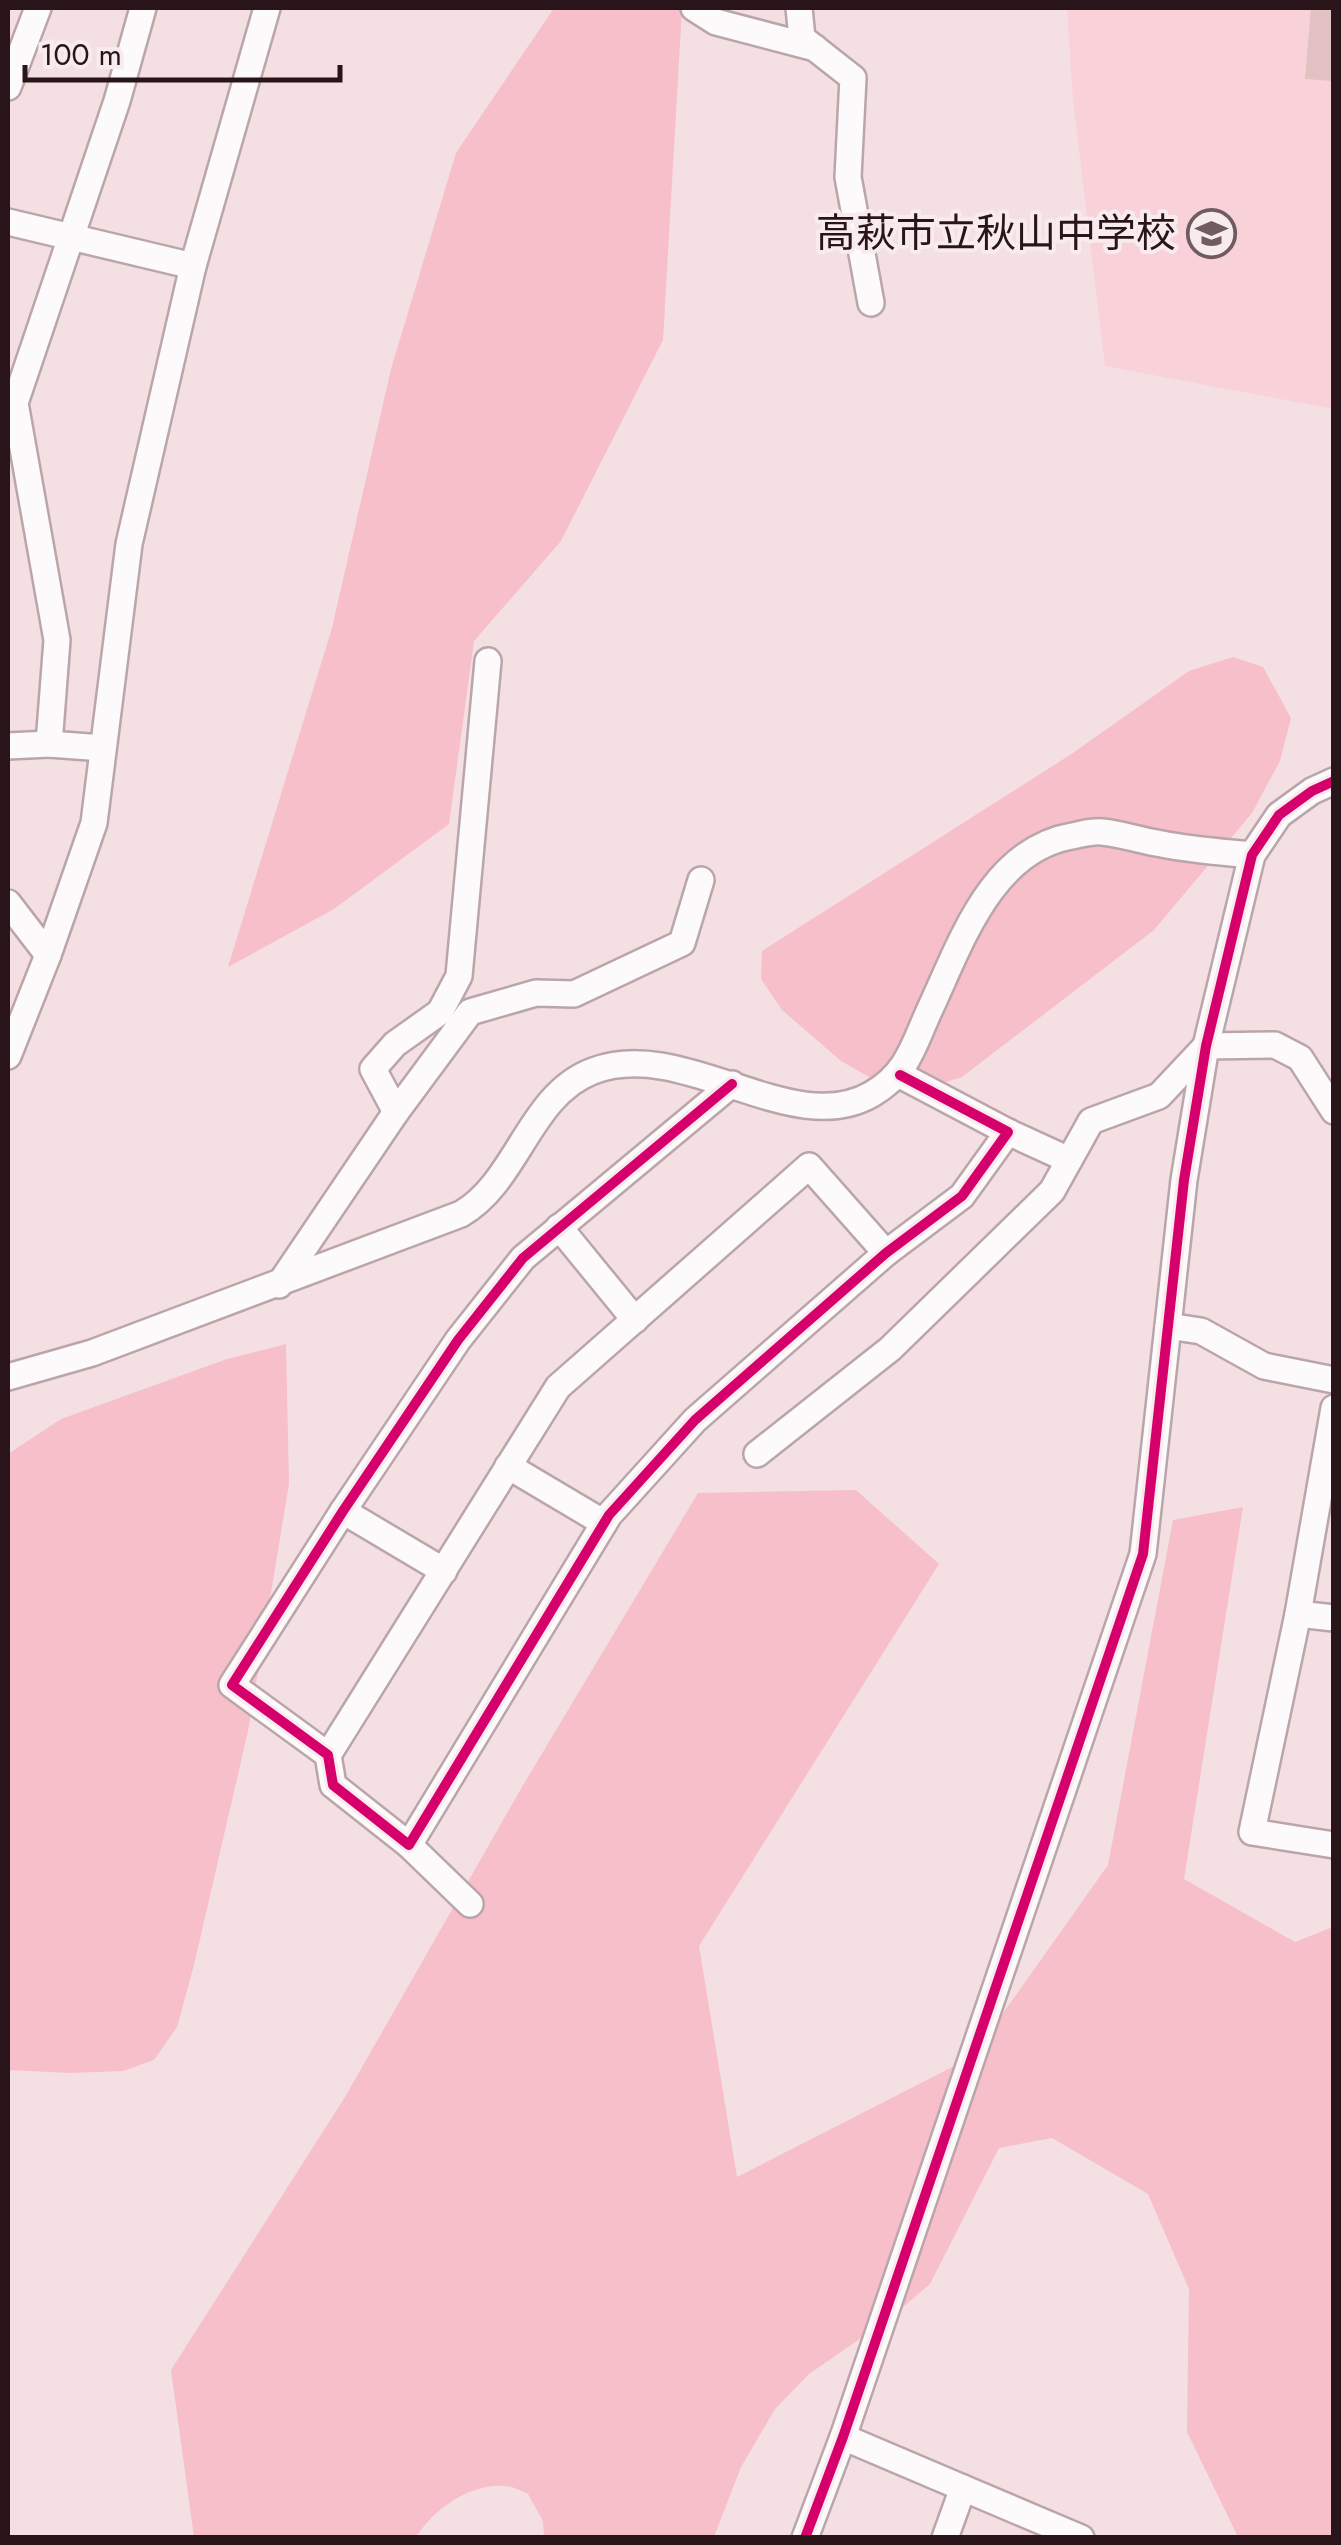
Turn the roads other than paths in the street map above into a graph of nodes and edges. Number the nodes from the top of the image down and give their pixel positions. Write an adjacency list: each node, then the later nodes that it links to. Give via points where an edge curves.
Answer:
1 (38, 8): 7 (street)
2 (143, 8): 9 (street)
3 (267, 8): 10 (street)
4 (694, 8): 6 (street, via 716,22)
5 (799, 8): 6 (street, via 802,38)
6 (814, 48): 11 (street, via 853,78 848,177)
7 (8, 87)
8 (8, 222): 9 (street)
9 (70, 237): 10 (street); 12 (street, via 15,403)
10 (194, 266): 16 (street, via 129,544)
11 (870, 303)
12 (16, 457): 14 (street, via 56,640)
13 (488, 661): 27 (street, via 458,976 440,1012 373,1069)
14 (49, 744): 15 (street); 16 (street)
15 (8, 746)
16 (102, 748): 21 (street, via 94,824)
17 (1334, 782): 18 (street, via 1280,815)
18 (1252, 856): 22 (street); 24 (street, via 1100,831 1049,840 1020,857 974,913)
19 (701, 880): 27 (street, via 682,942 574,994 536,992 470,1012)
20 (8, 903): 21 (street)
21 (48, 955): 23 (street)
22 (1206, 1046): 26 (street, via 1275,1045 1300,1058); 29 (street, via 1159,1096 1091,1121); 34 (street)
23 (8, 1056)
24 (900, 1075): 25 (street, via 850,1105 831,1108); 28 (street)
25 (732, 1084): 30 (street); 32 (street, via 652,1064 590,1072 544,1110 478,1204)
26 (1334, 1111)
27 (396, 1112): 32 (street)
28 (1008, 1132): 29 (street); 31 (street, via 962,1196)
29 (1069, 1160): 38 (street, via 1052,1192 890,1348)
30 (559, 1227): 33 (street); 41 (street, via 523,1258 458,1340)
31 (886, 1253): 33 (street, via 809,1166); 42 (street, via 695,1420)
32 (280, 1285): 35 (street)
33 (635, 1320): 39 (street, via 558,1387)
34 (1168, 1326): 36 (street, via 1201,1331 1264,1366); 50 (street, via 1143,1554)
35 (8, 1377)
36 (1334, 1380)
37 (1334, 1408): 40 (street)
38 (757, 1454)
39 (508, 1466): 42 (street); 43 (street)
40 (1325, 1510): 44 (street)
41 (343, 1511): 43 (street); 46 (street, via 232,1684)
42 (604, 1523): 47 (street)
43 (444, 1571): 46 (street)
44 (1298, 1614): 45 (street); 48 (street, via 1252,1832)
45 (1334, 1618)
46 (328, 1756): 47 (street, via 333,1785)
47 (410, 1845): 49 (street)
48 (1334, 1845)
49 (470, 1904)
50 (843, 2437): 51 (street); 52 (street)
51 (963, 2488): 53 (street); 54 (street)
52 (805, 2538)
53 (945, 2538)
54 (1082, 2538)

